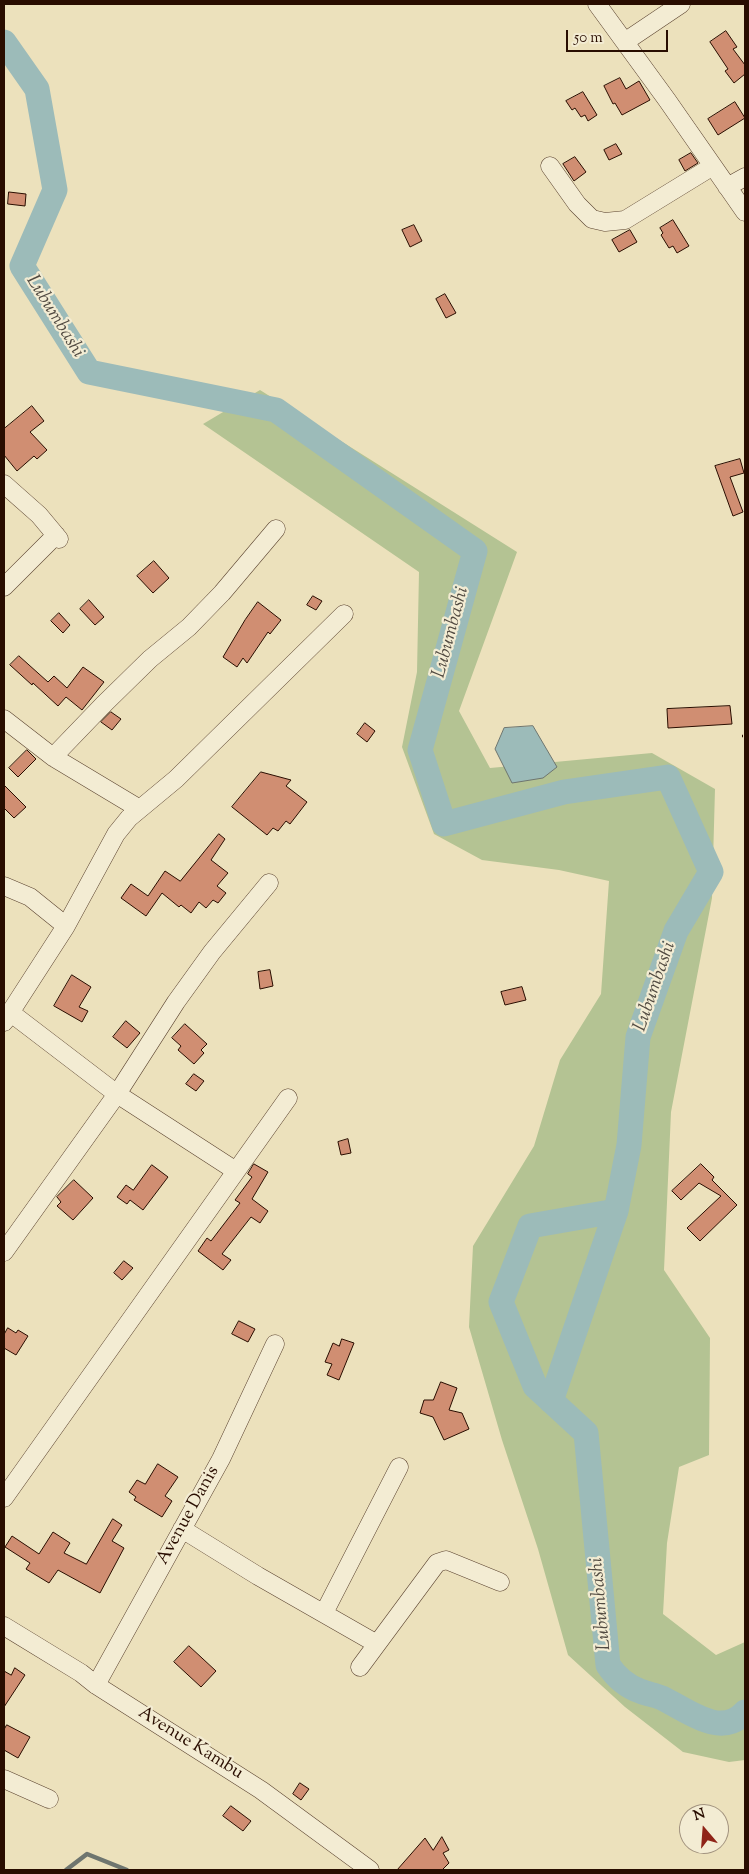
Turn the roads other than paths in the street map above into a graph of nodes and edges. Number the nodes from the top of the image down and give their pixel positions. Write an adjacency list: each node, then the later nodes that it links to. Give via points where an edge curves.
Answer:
1 (597, 4): 3 (street)
2 (681, 4): 3 (street)
3 (626, 41): 5 (street)
4 (550, 166): 5 (street, via 577,204 592,219 605,222 625,220)
5 (713, 166): 7 (street)
6 (745, 177): 7 (street)
7 (727, 187): 8 (street)
8 (745, 212)
9 (4, 484): 11 (street, via 58,537)
10 (276, 529): 14 (street, via 196,620 150,659)
11 (4, 587)
12 (344, 614): 15 (street, via 176,779)
13 (4, 719): 14 (street)
14 (53, 757): 15 (street)
15 (138, 808): 18 (street, via 116,834)
16 (269, 883): 20 (street, via 212,952)
17 (4, 886): 18 (street, via 30,897)
18 (66, 926): 19 (street)
19 (7, 1017): 20 (street)
20 (117, 1094): 22 (street); 23 (street)
21 (288, 1098): 22 (street)
22 (236, 1171): 26 (street)
23 (4, 1252)
24 (275, 1344): 27 (street, Avenue Danis, via 221,1459)
25 (400, 1467): 29 (street)
26 (4, 1498)
27 (182, 1528): 29 (street); 33 (street, Avenue Danis)
28 (500, 1582): 31 (street, via 446,1560 437,1563)
29 (324, 1613): 31 (street)
30 (4, 1626): 33 (street, Avenue Kambu)
31 (377, 1644): 32 (street)
32 (360, 1667)
33 (96, 1685): 36 (street, Avenue Kambu, via 261,1790)
34 (4, 1779): 35 (street)
35 (49, 1799)
36 (370, 1870)

